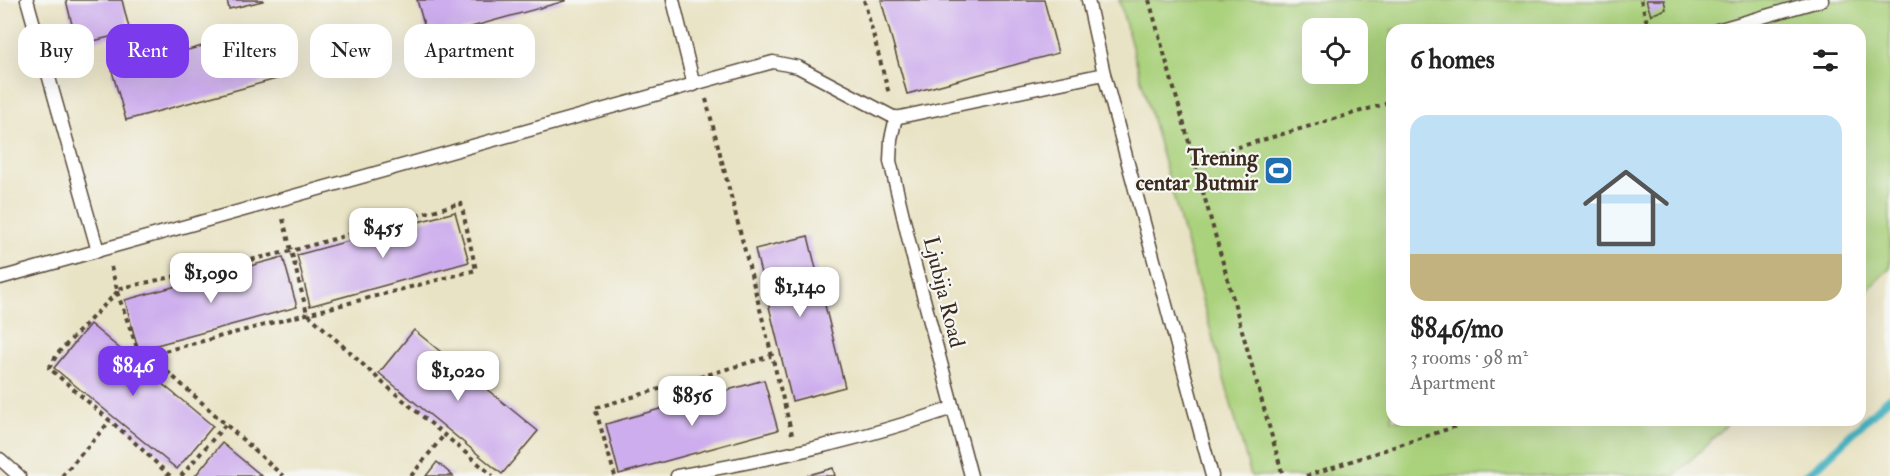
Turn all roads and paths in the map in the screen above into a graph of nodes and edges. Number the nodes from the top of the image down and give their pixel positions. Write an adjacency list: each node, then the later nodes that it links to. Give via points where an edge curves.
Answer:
1 (27, 0): 16 (lane)
2 (673, 0): 11 (lane)
3 (864, 0): 13 (path)
4 (1088, 0): 10 (lane)
5 (1149, 0): 14 (path)
6 (1641, 0): 8 (path)
7 (1822, 0): 9 (lane)
8 (1647, 24)
9 (1738, 24)
10 (1104, 74): 13 (lane); 41 (lane)
11 (698, 84): 13 (lane, via 773,62 798,67); 15 (lane); 23 (path)
12 (1386, 104): 14 (path)
13 (896, 118): 24 (lane, Ljubija Road, via 890,161)
14 (1194, 160): 42 (path)
15 (278, 201): 16 (lane); 17 (path)
16 (98, 251): 19 (lane)
17 (291, 251): 20 (path); 21 (path); 21 (path, via 461,203 476,270)
18 (109, 261): 20 (path)
19 (0, 278)
20 (117, 291): 22 (path, via 140,357); 25 (path, via 58,353 49,368)
21 (307, 313): 22 (path); 28 (path)
22 (149, 355): 26 (path)
23 (772, 356): 29 (path); 38 (path, via 595,408)
24 (952, 408): 29 (lane, via 901,427); 40 (lane, Ljubija Road)
25 (111, 421): 32 (path); 33 (path)
26 (226, 424): 34 (path); 35 (path)
27 (1457, 426): 43 (path)
28 (444, 435): 36 (path); 37 (path)
29 (796, 453): 39 (lane)
30 (0, 459): 31 (lane)
31 (19, 476)
32 (62, 476)
33 (170, 476)
34 (181, 476)
35 (283, 476)
36 (411, 476)
37 (493, 476)
38 (615, 476)
39 (677, 476)
40 (971, 476)
41 (1212, 476)
42 (1283, 476)
43 (1306, 476)

